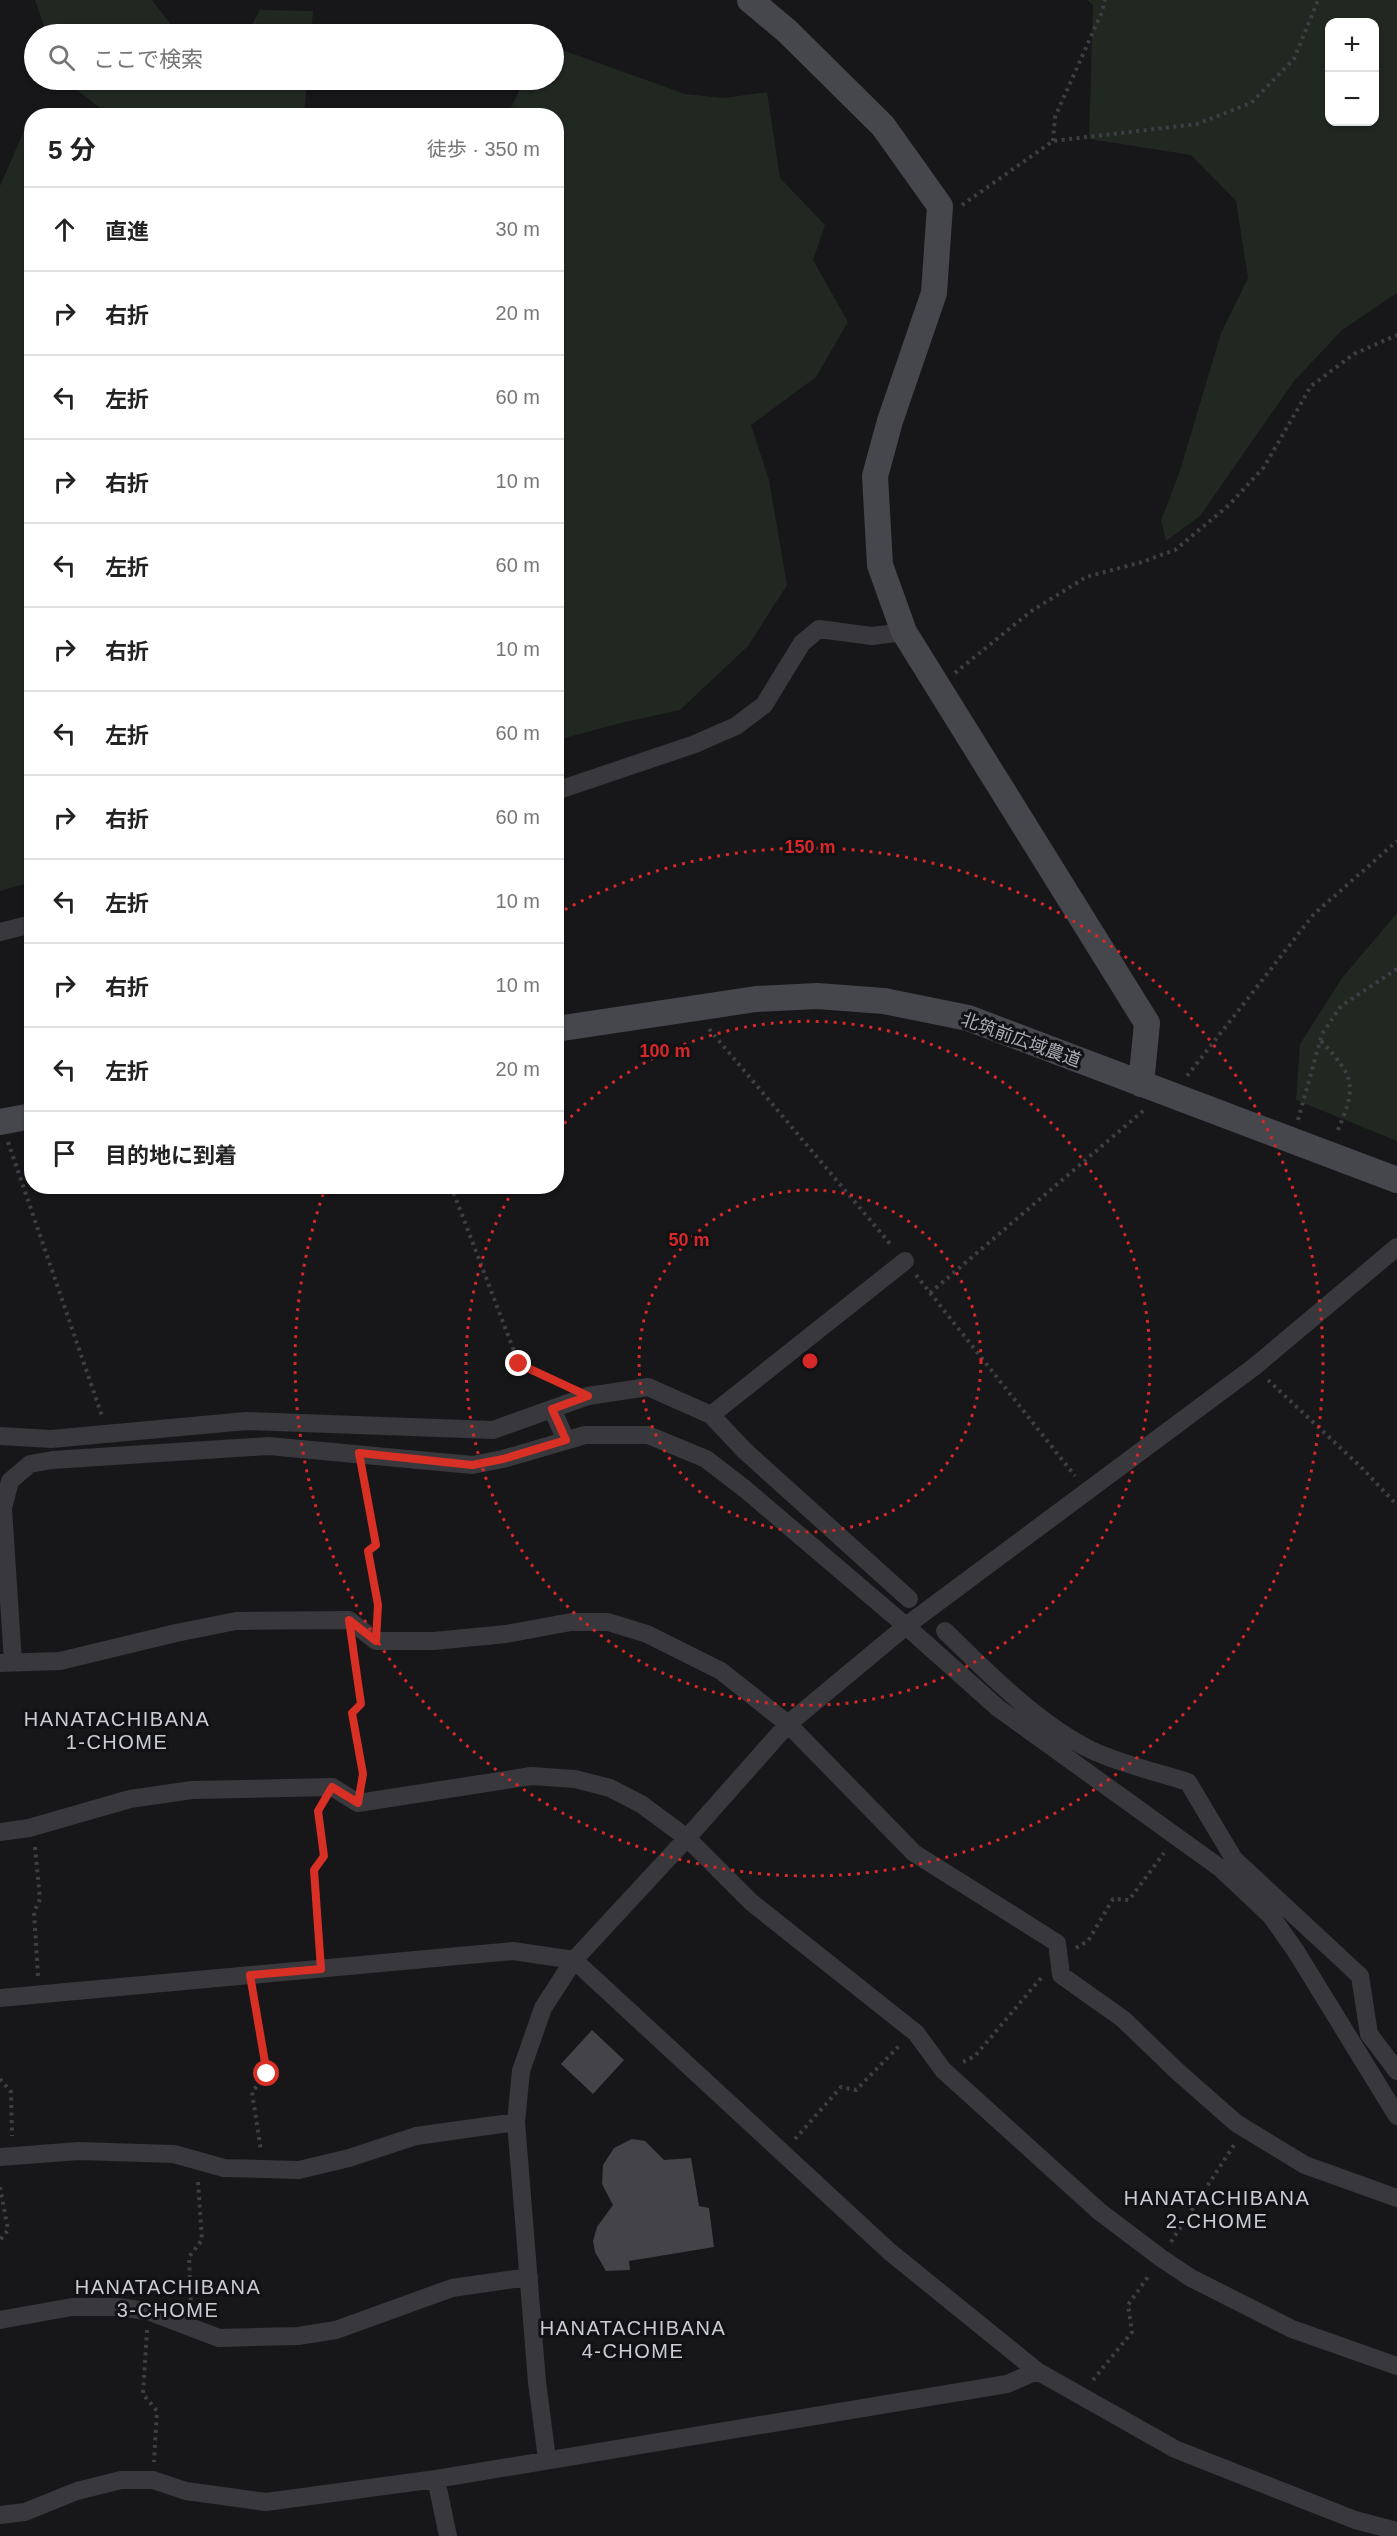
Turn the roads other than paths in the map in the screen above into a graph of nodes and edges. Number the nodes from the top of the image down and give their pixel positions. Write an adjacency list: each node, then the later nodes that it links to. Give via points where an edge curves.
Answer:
1 (750, 0): 2 (street, via 883,126 940,206 934,293 875,476 880,565)
2 (904, 632): 3 (street, via 872,636 819,629 802,643 764,705 736,726); 7 (street, via 1147,1023)
3 (564, 788)
4 (24, 926): 5 (street)
5 (0, 932)
6 (564, 1028): 7 (street, 北筑前広域農道, via 756,999 816,996 884,1001 968,1018)
7 (1157, 1090): 10 (street, 北筑前広域農道)
8 (24, 1118): 9 (street)
9 (1, 1122)
10 (1397, 1180)
11 (1397, 1247): 18 (street, via 1254,1366)
12 (904, 1261): 14 (street)
13 (552, 1409): 14 (street, via 588,1396 648,1386); 15 (street, via 493,1430 246,1421 51,1439); 16 (street)
14 (711, 1415): 17 (street, via 744,1450)
15 (0, 1436)
16 (566, 1440): 18 (street, via 585,1435 648,1435 706,1459); 20 (street, via 472,1465 269,1446 30,1464 10,1481 3,1508)
17 (909, 1599)
18 (906, 1626): 21 (street); 27 (street, via 998,1708 1220,1868 1271,1916)
19 (945, 1631): 26 (street, via 1005,1689 1065,1734 1092,1750 1188,1782 1234,1859 1360,1976 1369,2034)
20 (7, 1663): 21 (street, via 60,1661 236,1621 349,1620 376,1641 434,1641 571,1622 608,1622 647,1634 721,1671)
21 (788, 1724): 23 (street); 30 (street, via 914,1853 1057,1943 1061,1976 1123,2019 1177,2072 1245,2129 1305,2165)
22 (0, 1832): 23 (street, via 33,1827 130,1799 192,1790 332,1787 358,1803 531,1776 575,1779 610,1788 641,1804)
23 (687, 1838): 24 (street); 33 (street, via 751,1902 916,2032 943,2070 1100,2212 1161,2258 1191,2278 1292,2329)
24 (574, 1960): 25 (street, via 513,1951); 28 (street, via 543,2008 521,2071); 34 (street, via 890,2252)
25 (0, 1998)
26 (1397, 2071)
27 (1397, 2116)
28 (516, 2122): 29 (street, via 416,2136 299,2170 224,2168 174,2154 79,2151); 31 (street)
29 (6, 2156)
30 (1397, 2198)
31 (530, 2277): 32 (street, via 452,2288 336,2330 298,2336 219,2338 148,2311 117,2307 72,2307); 35 (street, via 537,2382)
32 (0, 2320)
33 (1397, 2366)
34 (1037, 2371): 35 (street, via 1007,2384); 38 (street, via 1175,2449 1355,2520)
35 (548, 2459): 36 (street)
36 (436, 2479): 37 (street, via 266,2502 186,2491 153,2480 121,2480 77,2491 25,2512); 39 (street)
37 (0, 2515)
38 (1397, 2531)
39 (447, 2536)

